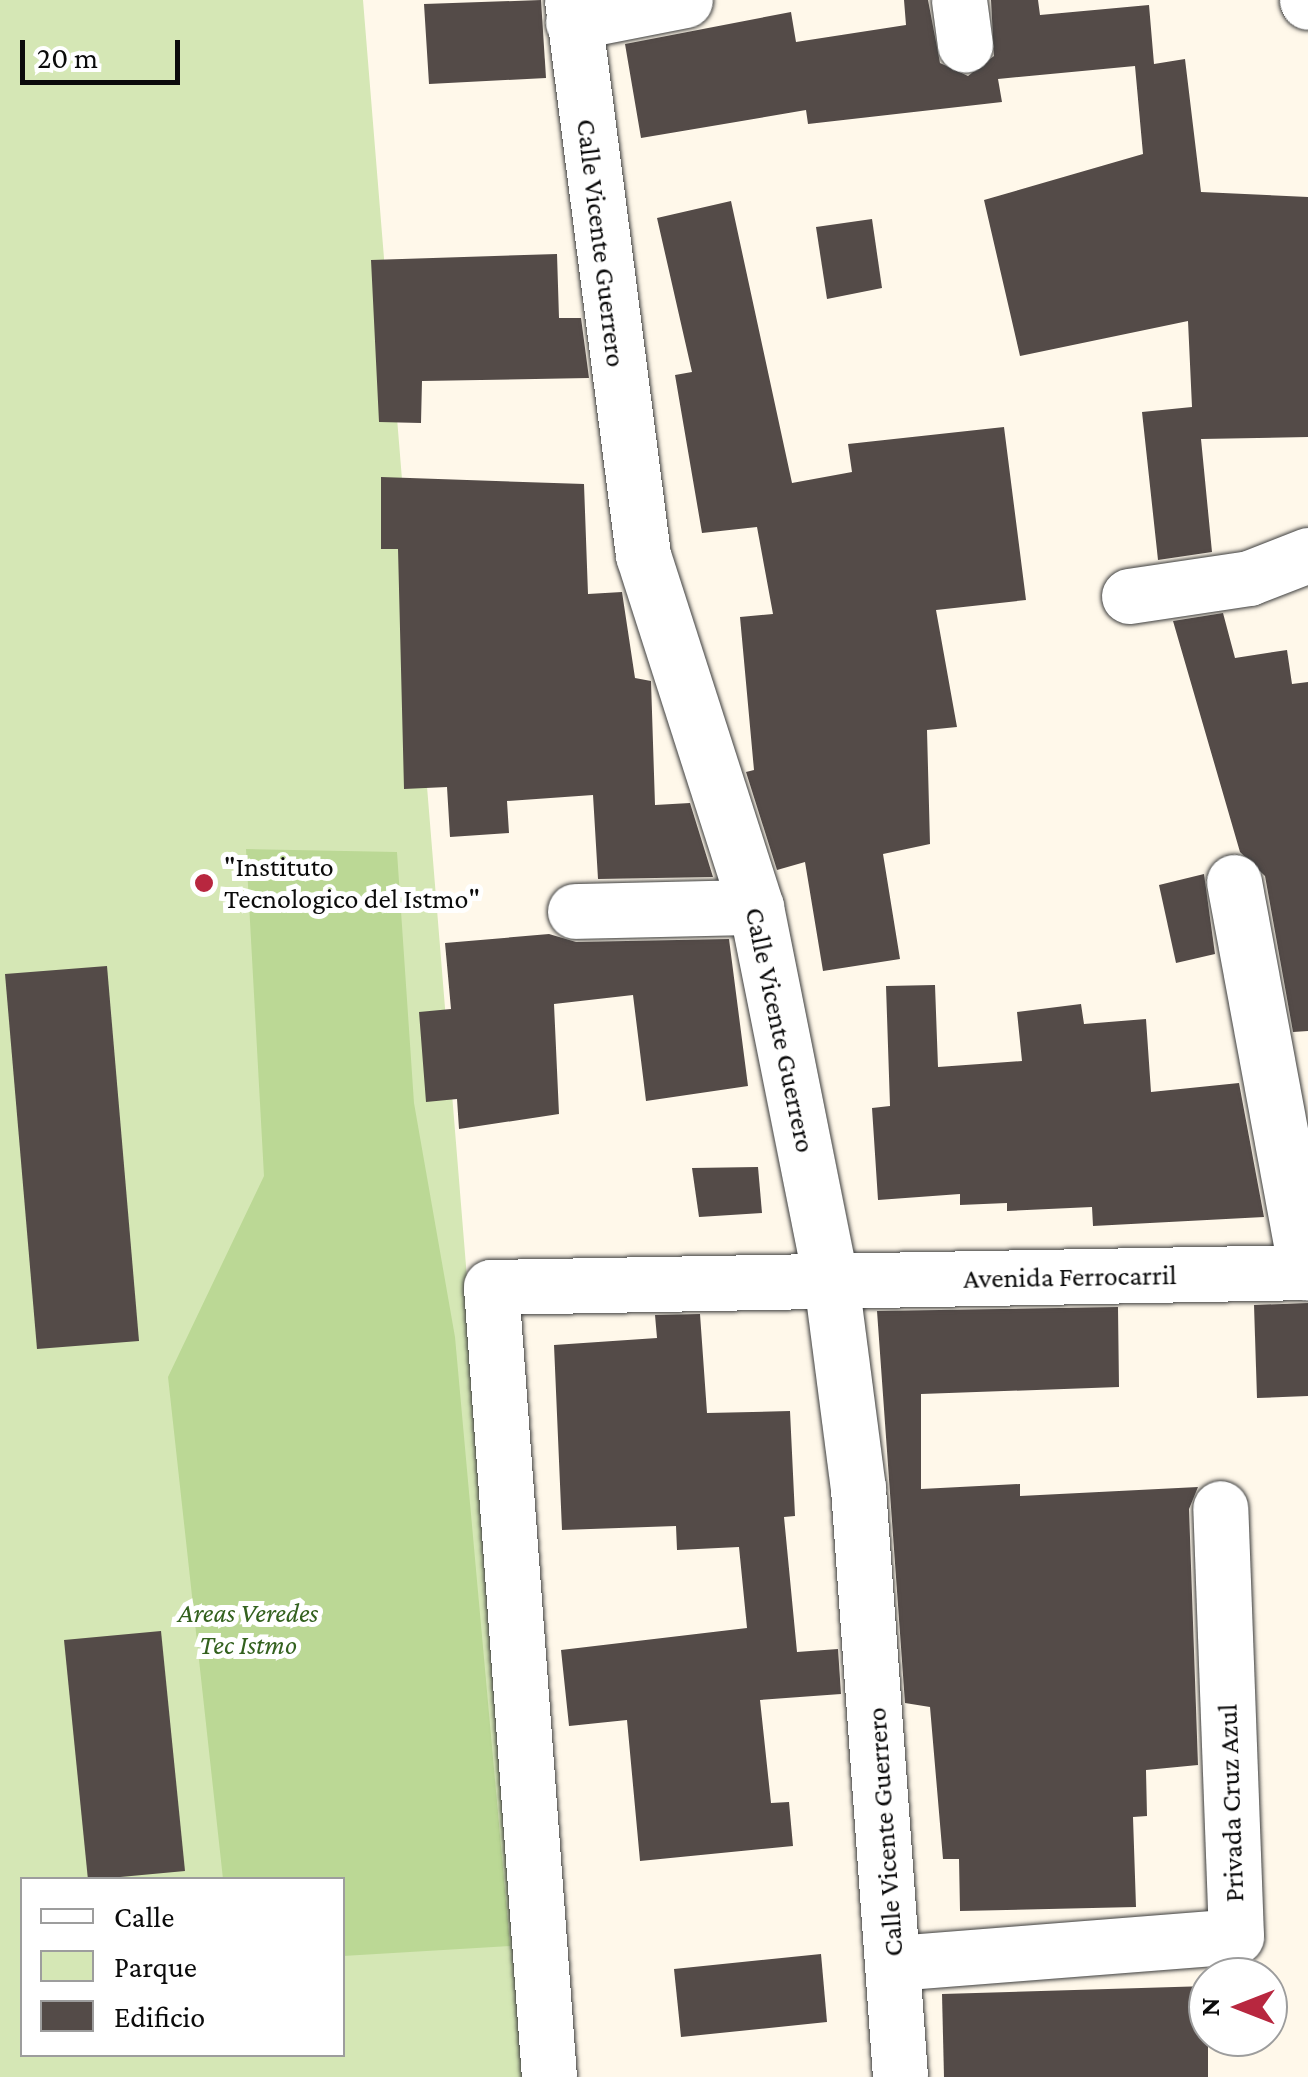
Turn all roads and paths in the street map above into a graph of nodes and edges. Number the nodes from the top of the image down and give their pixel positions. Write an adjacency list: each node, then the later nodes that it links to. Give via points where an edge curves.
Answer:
1 (685, 0): 2 (street)
2 (572, 11): 6 (street, Calle Vicente Guerrero, via 642,555)
3 (1308, 555): 4 (street, via 1248,578)
4 (1129, 596)
5 (1234, 882): 8 (street)
6 (756, 907): 7 (street); 9 (street, Calle Vicente Guerrero)
7 (575, 911)
8 (1307, 1272): 9 (street, Avenida Ferrocarril)
9 (832, 1282): 11 (street, Calle Vicente Guerrero, via 858,1488); 12 (street, Avenida Ferrocarril, via 491,1288)
10 (1220, 1508): 11 (street, Privada Cruz Azul, via 1236,1936)
11 (895, 1964): 13 (street, Calle Vicente Guerrero)
12 (549, 2077)
13 (900, 2077)

